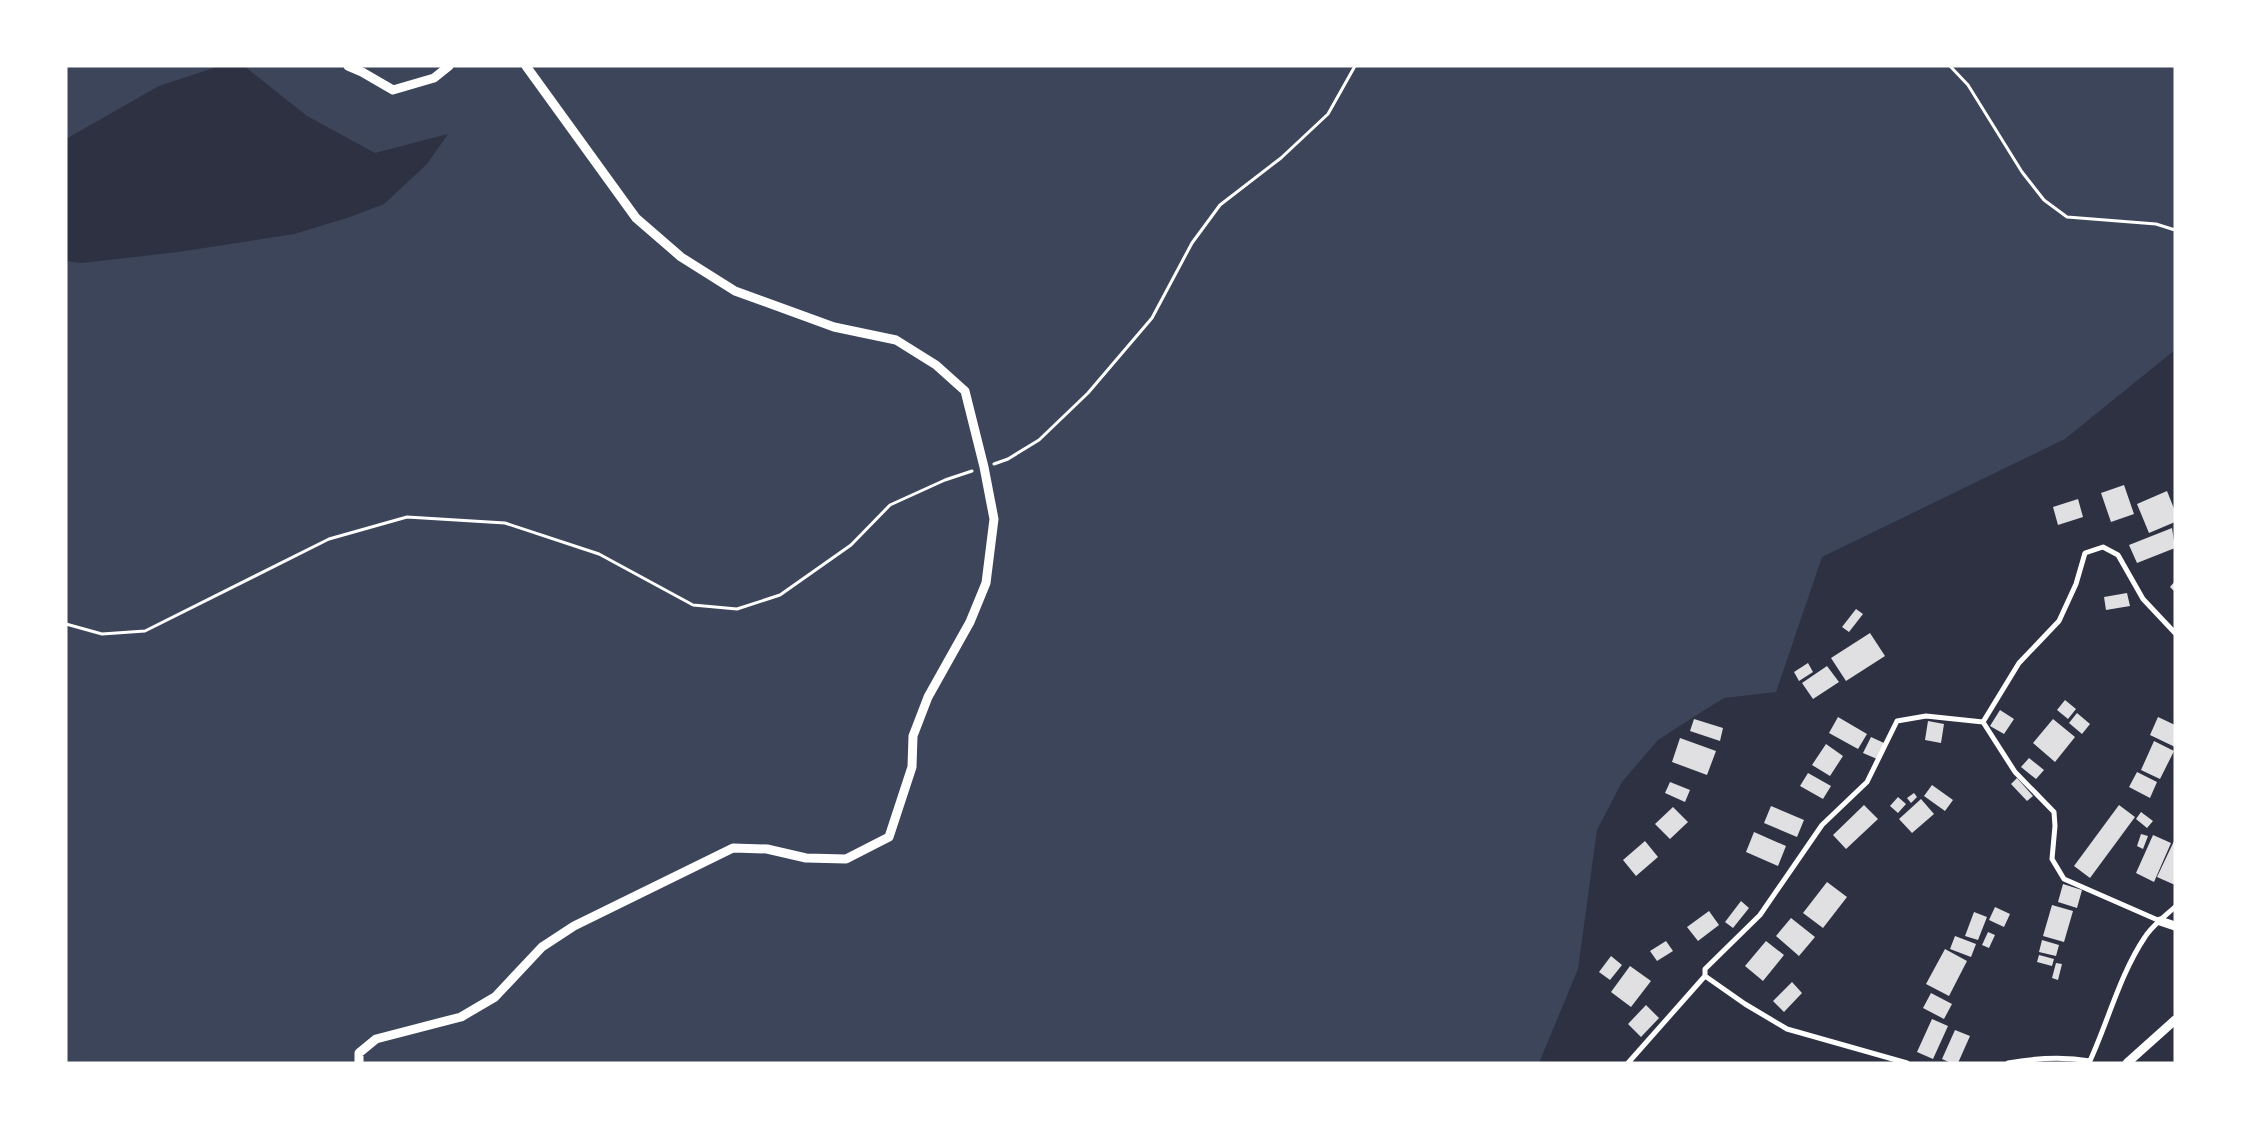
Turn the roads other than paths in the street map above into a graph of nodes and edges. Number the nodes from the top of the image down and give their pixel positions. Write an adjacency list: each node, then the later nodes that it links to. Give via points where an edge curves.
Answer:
1 (348, 66): 2 (street, via 393,90 434,78)
2 (449, 66)
3 (526, 66): 12 (street, via 636,218 681,257 735,291 834,328 896,340 936,365 965,391 994,519 986,583 970,622 928,697 913,736 912,767 890,837 846,859 806,858 767,849 733,848 574,926 542,947 495,997 461,1017 376,1039 359,1053)
4 (2175, 633): 5 (street, via 2144,599 2118,555 2103,547 2085,553 2076,584 2059,621 2019,662)
5 (1983, 722): 7 (street, via 2015,772 2054,812 2052,859 2064,879); 9 (street, via 1926,716 1897,721 1867,782 1822,825 1760,916 1705,968)
6 (2175, 907): 7 (street)
7 (2160, 921): 8 (street); 11 (street, via 2145,936 2126,973)
8 (2175, 926)
9 (1705, 976): 13 (street); 14 (street, via 1787,1029)
10 (2175, 1020): 16 (street)
11 (2090, 1062): 15 (street, via 2068,1057 2043,1057)
12 (359, 1063)
13 (1628, 1063)
14 (1907, 1063)
15 (2008, 1063)
16 (2127, 1063)

